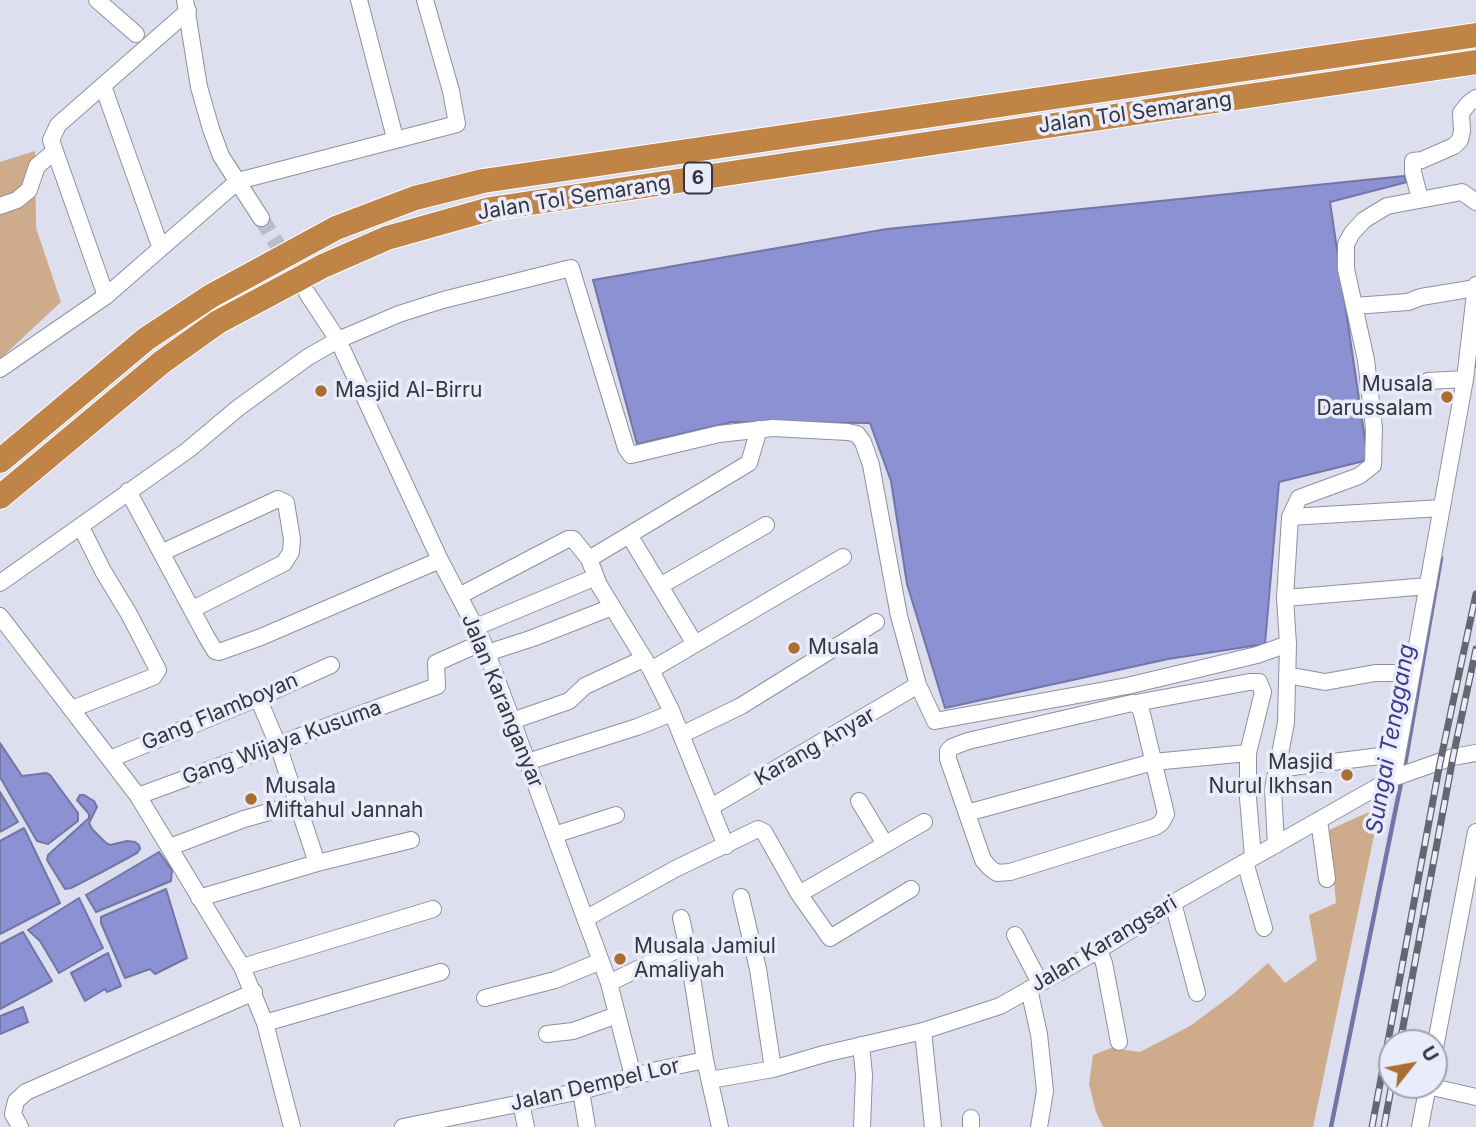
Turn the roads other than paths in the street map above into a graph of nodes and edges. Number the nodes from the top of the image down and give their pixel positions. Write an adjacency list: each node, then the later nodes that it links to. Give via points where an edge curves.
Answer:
1 (97, 0): 5 (street)
2 (359, 0): 10 (street)
3 (425, 0): 10 (street, via 457,124)
4 (186, 6): 8 (street); 13 (street, via 208,119 221,156)
5 (136, 34)
6 (1476, 34): 27 (highway, Jalan Tol Semarang / 6, via 483,181 415,198 337,228 211,296 146,339)
7 (1476, 62): 29 (highway, Jalan Tol Semarang / 6, via 490,209 387,238 323,266 218,323 162,362)
8 (103, 86): 11 (street, via 54,130); 17 (street)
9 (1476, 98): 12 (street, via 1461,113 1460,140 1413,161)
10 (395, 138): 13 (street)
11 (55, 151): 15 (street, via 37,166 29,190); 20 (street)
12 (1416, 185): 14 (street, via 1462,192); 21 (street, via 1364,220 1346,244)
13 (243, 190): 16 (street); 17 (street)
14 (1476, 202)
15 (0, 206)
16 (261, 218)
17 (160, 246): 20 (street)
18 (1476, 287): 21 (street, via 1408,302); 24 (street)
19 (307, 293): 22 (street, Jalan Karanganyar)
20 (106, 296): 23 (street)
21 (1354, 306): 31 (street, via 1366,360 1373,465 1359,476 1299,498)
22 (336, 336): 26 (street, via 432,303 571,268 631,455); 28 (street); 38 (street, Jalan Karanganyar)
23 (0, 369)
24 (1465, 379): 25 (street); 30 (street)
25 (1428, 381)
26 (759, 429): 34 (street, via 749,463); 56 (street, via 848,432 863,442)
27 (0, 461)
28 (128, 491): 33 (street); 35 (street)
29 (0, 497)
30 (1442, 508): 31 (street); 42 (street)
31 (1290, 517): 44 (street)
32 (765, 525): 41 (street)
33 (80, 527): 40 (street); 59 (street, via 158,666 157,674)
34 (629, 535): 37 (street); 41 (street)
35 (163, 552): 46 (street); 46 (street, via 278,499 286,503 292,539 285,563)
36 (843, 557): 50 (street)
37 (589, 559): 39 (street); 43 (street, via 568,539)
38 (440, 560): 43 (street, Jalan Karanganyar); 46 (street, via 226,651 215,651)
39 (596, 577): 45 (street); 49 (street)
40 (0, 583)
41 (660, 586): 50 (street)
42 (1428, 586): 44 (street); 54 (street)
43 (459, 596): 49 (street, Jalan Karanganyar)
44 (1285, 598): 51 (street)
45 (612, 607): 49 (street, via 533,638); 53 (street)
46 (193, 609)
47 (0, 616): 59 (street)
48 (876, 622): 62 (street, via 741,706)
49 (482, 641): 61 (street, Jalan Karanganyar); 63 (street, Gang Wijaya Kusuma, via 436,663 437,686)
50 (695, 644): 53 (street)
51 (1288, 644): 55 (street); 56 (street, via 1127,686 935,721)
52 (331, 665): 57 (street, Gang Flamboyan)
53 (647, 665): 60 (street); 61 (street, via 585,686 569,701)
54 (1412, 673): 55 (street, via 1375,673 1325,682); 66 (street)
55 (1287, 675): 70 (street, via 1286,723)
56 (918, 685): 75 (street, Karang Anyar)
57 (258, 698): 63 (street); 67 (street, Gang Flamboyan)
58 (1136, 703): 64 (street, via 1259,682 1263,692); 69 (street); 76 (street, via 952,747 948,759)
59 (72, 709): 67 (street)
60 (672, 713): 62 (street); 68 (street)
61 (512, 721): 68 (street, Jalan Karanganyar)
62 (681, 735): 75 (street)
63 (278, 745): 72 (street, Gang Wijaya Kusuma); 74 (street)
64 (1248, 753): 69 (street); 87 (street)
65 (1476, 753): 71 (street, Jalan Karangsari)
66 (1396, 754): 70 (street); 71 (street)
67 (110, 759): 72 (street)
68 (527, 762): 81 (street, Jalan Karanganyar)
69 (1153, 762): 76 (street); 76 (street, via 1166,814 1161,823 1010,872 997,873 982,860)
70 (1277, 769): 84 (street, via 1272,801)
71 (1394, 777): 78 (street, Jalan Karangsari)
72 (138, 796): 86 (street)
73 (859, 801): 83 (street)
74 (297, 804): 86 (street); 88 (street)
75 (711, 807): 85 (street)
76 (967, 813)
77 (616, 814): 81 (street)
78 (1319, 820): 84 (street, Jalan Karangsari); 89 (street)
79 (923, 822): 83 (street)
80 (1476, 832): 112 (street)
81 (554, 835): 97 (street, Jalan Karanganyar)
82 (411, 840): 88 (street)
83 (885, 844): 91 (street)
84 (1276, 845): 87 (street, Jalan Karangsari)
85 (726, 846): 91 (street, via 761,829); 97 (street)
86 (170, 847): 93 (street)
87 (1249, 860): 94 (street, Jalan Karangsari); 98 (street)
88 (317, 863): 93 (street)
89 (1327, 879)
90 (911, 889): 91 (street, via 831,938)
91 (799, 894)
92 (741, 897): 118 (street, via 758,969)
93 (199, 898): 103 (street)
94 (1173, 903): 101 (street, Jalan Karangsari); 108 (street)
95 (433, 909): 103 (street)
96 (681, 918): 100 (street)
97 (585, 919): 102 (street, Jalan Karanganyar)
98 (1264, 928)
99 (1015, 935): 106 (street)
100 (687, 945): 105 (street); 117 (street)
101 (1100, 950): 106 (street, Jalan Karangsari); 115 (street)
102 (601, 961): 105 (street, Jalan Karanganyar); 109 (street, via 555,980)
103 (242, 967): 107 (street)
104 (441, 972): 111 (street)
105 (609, 983): 110 (street, Jalan Karanganyar)
106 (1035, 986): 113 (street, Jalan Karangsari, via 1000,1006); 134 (street, via 1045,1091)
107 (254, 992): 111 (street); 126 (street, via 26,1092 16,1101 13,1114)
108 (1197, 993)
109 (485, 998)
110 (617, 1015): 114 (street, via 573,1031); 119 (street, Jalan Karanganyar)
111 (265, 1023): 127 (street)
112 (1439, 1029)
113 (923, 1031): 116 (street, Jalan Karangsari); 133 (street)
114 (547, 1034)
115 (1119, 1042)
116 (861, 1045): 118 (street, Jalan Karangsari); 132 (street)
117 (705, 1060): 119 (street, Jalan Dempel Lor); 120 (street)
118 (773, 1069): 120 (street, Jalan Karangsari)
119 (633, 1076): 122 (street, Jalan Dempel Lor)
120 (710, 1080): 131 (street)
121 (1448, 1090): 123 (street)
122 (580, 1091): 125 (street, Jalan Dempel Lor); 130 (street)
123 (1476, 1097)
124 (1425, 1099): 135 (street)
125 (521, 1103): 128 (street, Jalan Dempel Lor); 129 (street)
126 (20, 1127)
127 (292, 1127)
128 (403, 1127)
129 (526, 1127)
130 (587, 1127)
131 (720, 1127)
132 (862, 1127)
133 (933, 1127)
134 (1039, 1127)
135 (1420, 1127)

